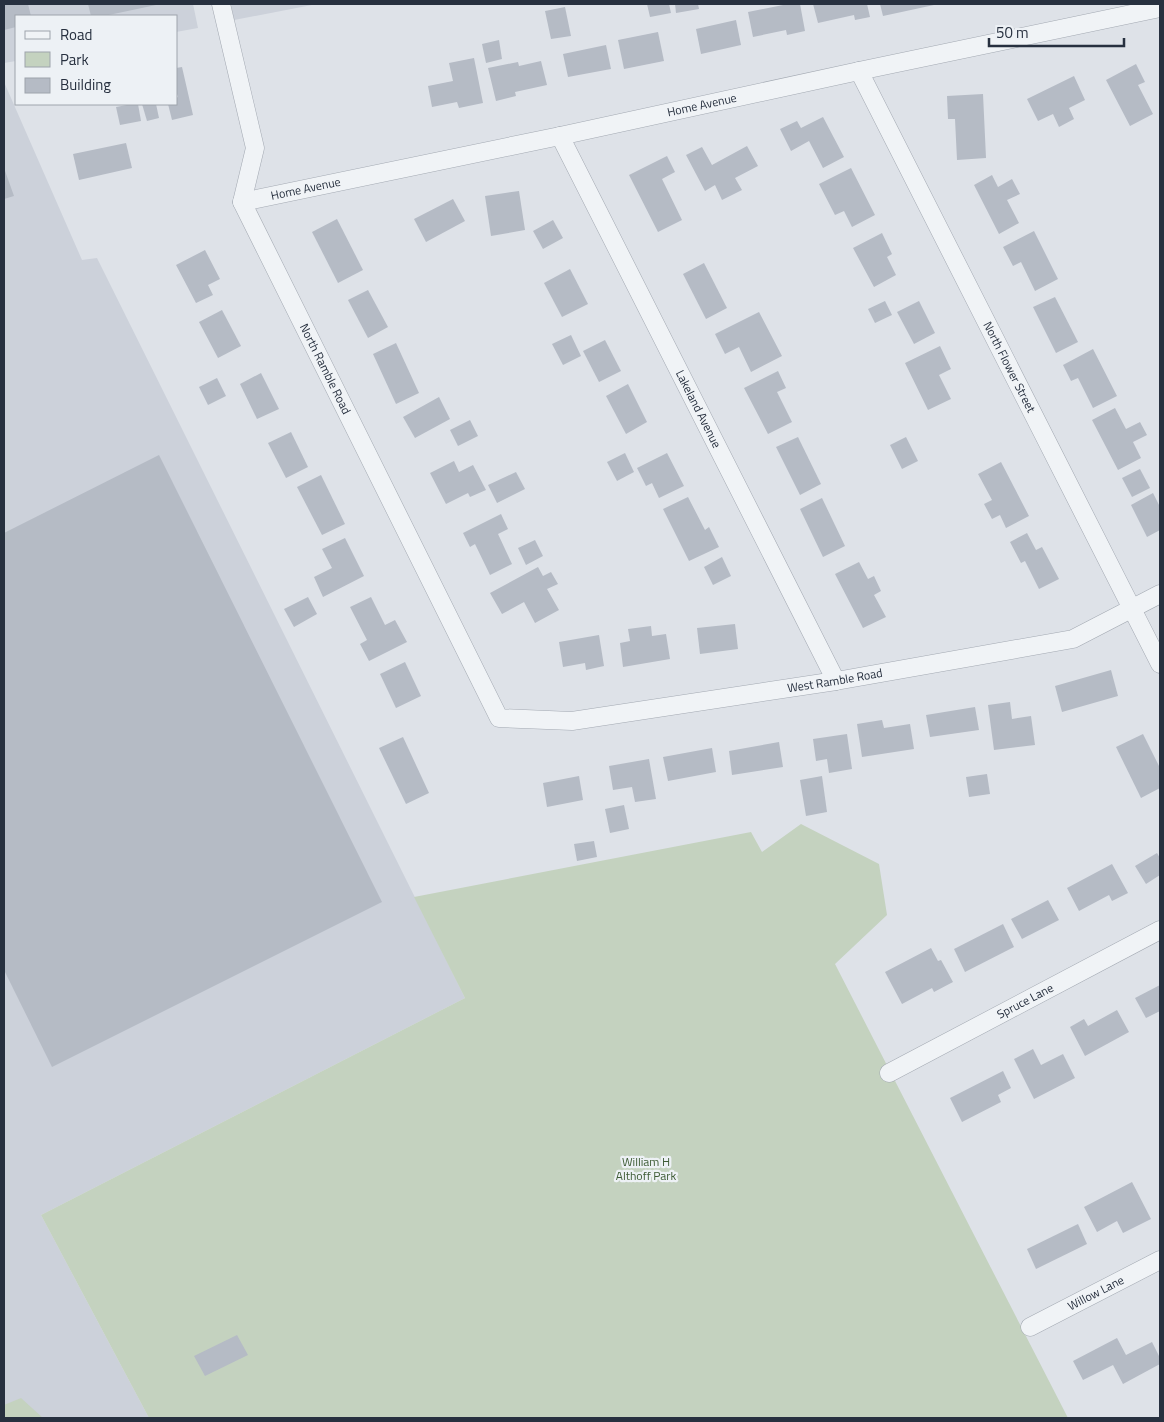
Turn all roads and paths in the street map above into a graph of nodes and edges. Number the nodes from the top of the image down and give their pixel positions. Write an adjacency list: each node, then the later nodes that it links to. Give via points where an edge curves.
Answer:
1 (221, 4): 5 (street, via 255,148)
2 (1160, 8): 3 (street, Home Avenue)
3 (859, 71): 4 (street, Home Avenue); 7 (street, North Flower Street)
4 (560, 136): 5 (street, Home Avenue); 9 (street, Lakeland Avenue)
5 (242, 202): 10 (street, North Ramble Road)
6 (1160, 594): 7 (street, West Ramble Road)
7 (1133, 608): 8 (street, North Flower Street); 9 (street, West Ramble Road, via 1073,639)
8 (1160, 664)
9 (836, 681): 10 (street, West Ramble Road, via 572,721)
10 (499, 718)
11 (1160, 930): 12 (street, Spruce Lane)
12 (889, 1073)
13 (1160, 1260): 14 (street, Willow Lane)
14 (1030, 1327)

